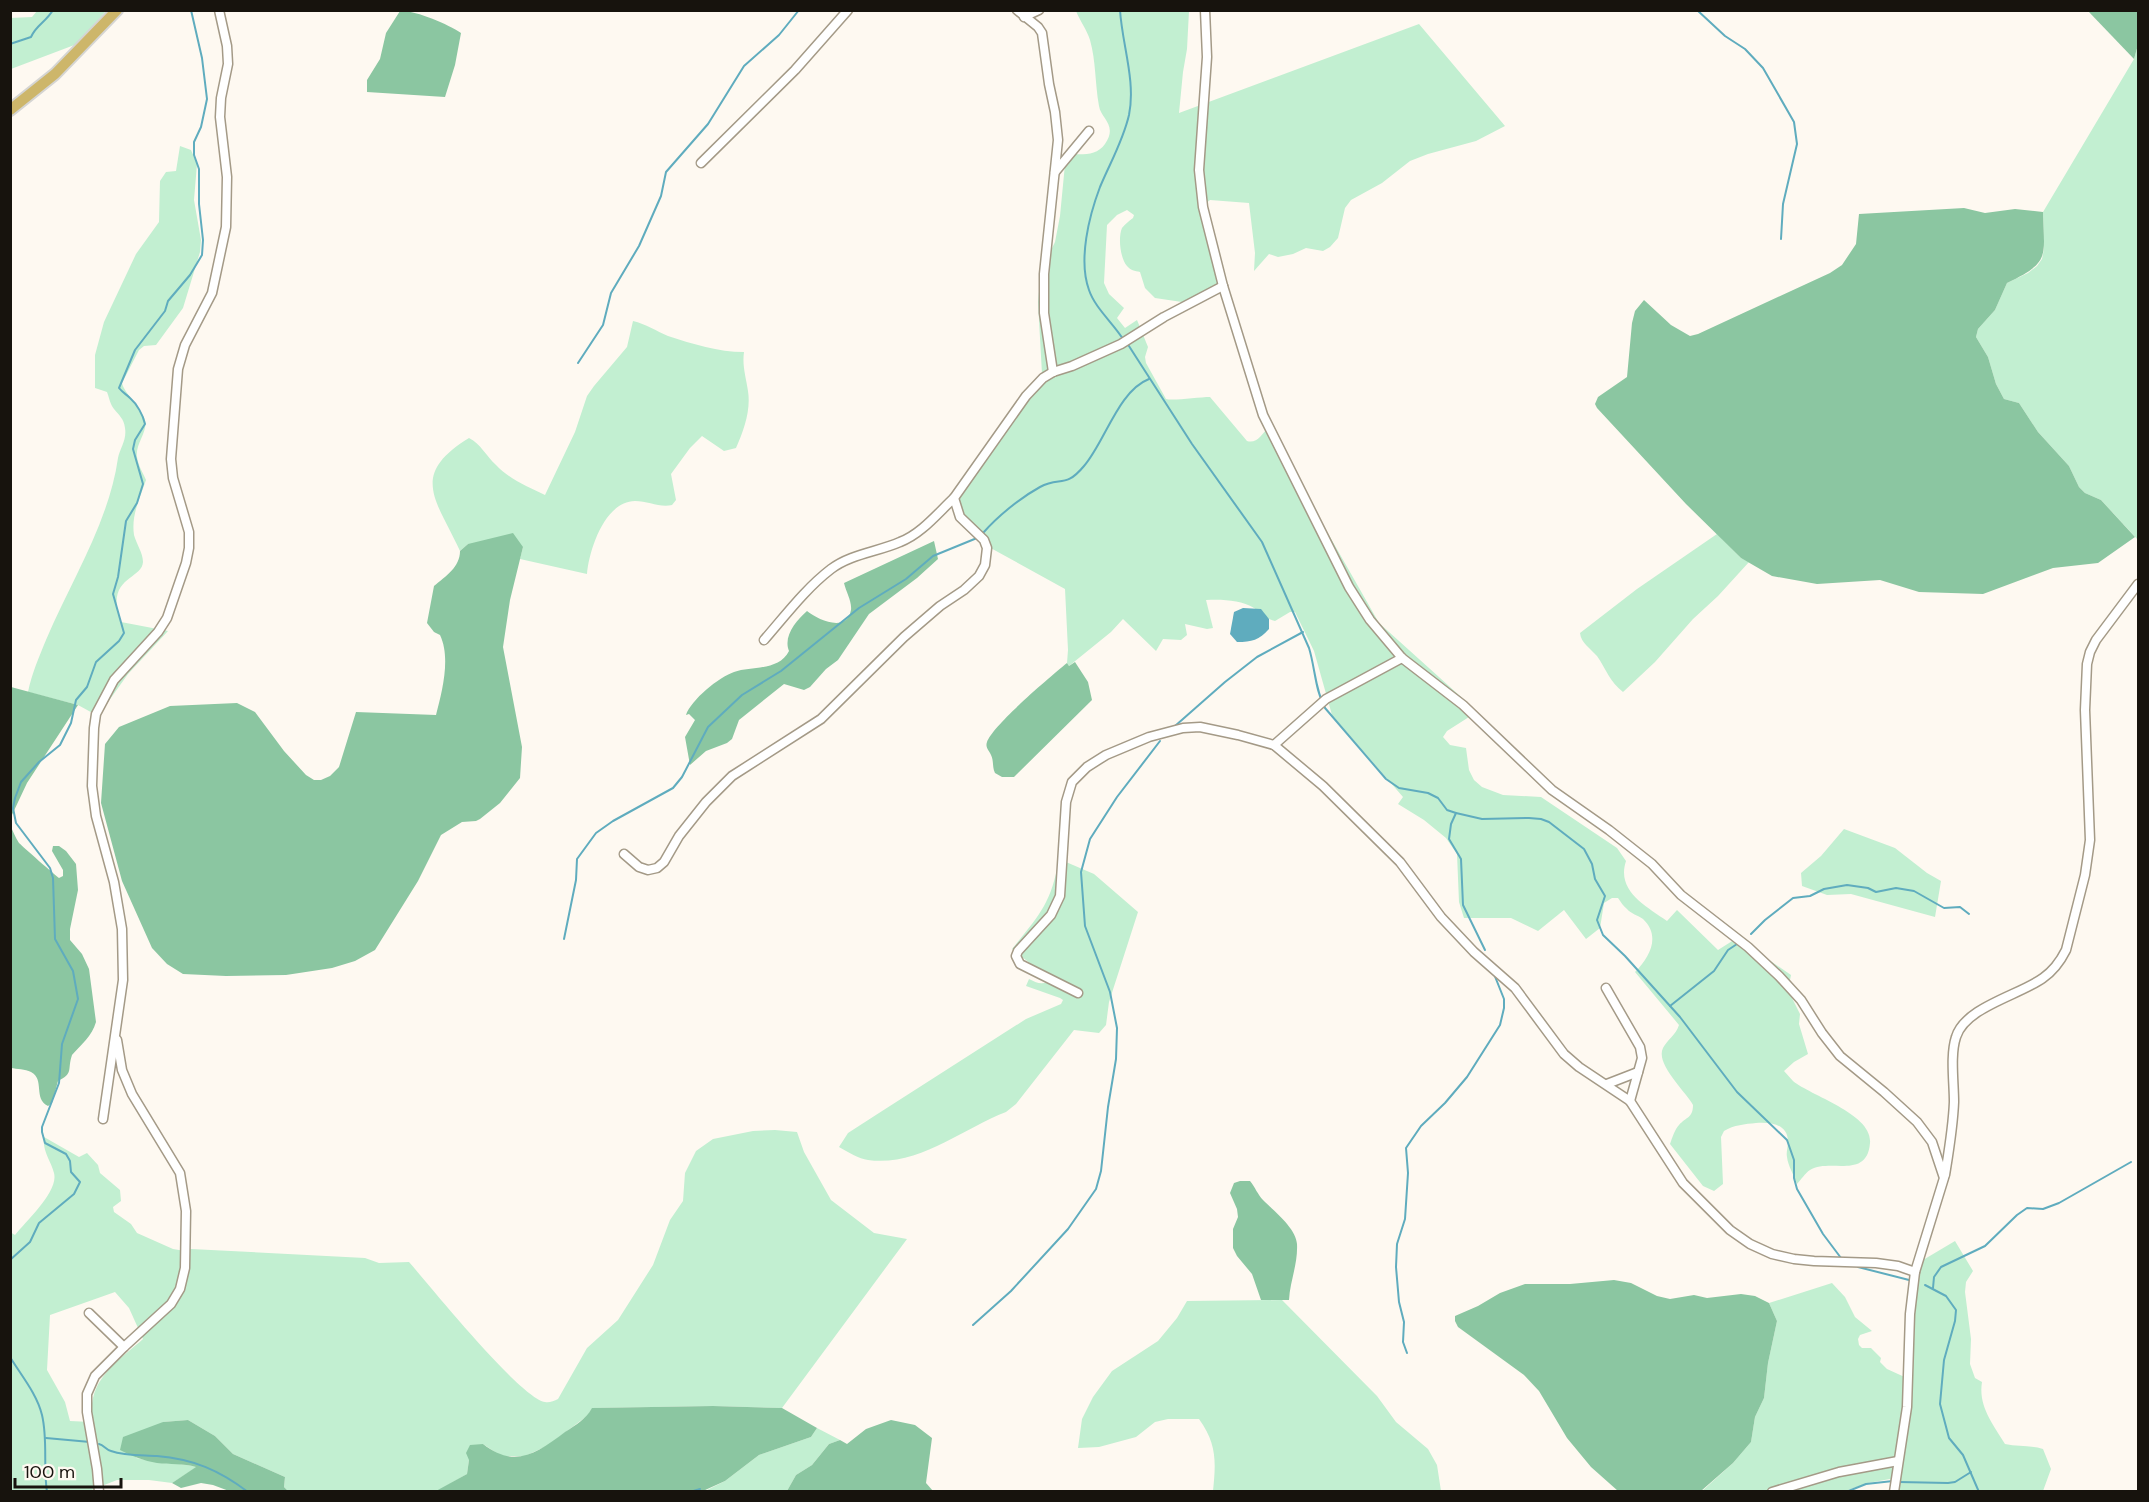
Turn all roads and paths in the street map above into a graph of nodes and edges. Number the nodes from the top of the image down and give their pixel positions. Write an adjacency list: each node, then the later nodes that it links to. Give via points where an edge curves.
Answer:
1 (117, 10): 8 (main road, via 55,74)
2 (219, 10): 22 (street, via 228,64 220,117 227,177 226,227 212,293 185,345 178,369 172,449 173,478 189,532 189,548 167,618 114,680 96,714 94,728 92,786 96,816 122,929 123,980)
3 (848, 10): 10 (street, via 795,70)
4 (1017, 10): 7 (street)
5 (1039, 10): 7 (street)
6 (1205, 10): 12 (street, via 1207,57 1199,170 1203,207)
7 (1024, 17): 11 (street, via 1038,27 1044,38 1058,140)
8 (10, 110)
9 (1089, 131): 11 (street)
10 (701, 163)
11 (1055, 173): 13 (street, via 1044,274 1044,313)
12 (1223, 286): 13 (street, via 1121,344); 17 (street, via 1263,415 1277,445 1349,587)
13 (1053, 372): 14 (street, via 1034,385)
14 (954, 498): 16 (street, via 902,542 852,557 831,569 806,591); 19 (street, via 960,517 987,548 979,576 904,637 821,719 732,776 706,802 657,868 639,867)
15 (2139, 584): 27 (street, via 2096,640 2087,664 2090,840 2066,950 2040,980 1980,1012 1964,1023 1956,1037 1953,1131)
16 (764, 640)
17 (1402, 658): 18 (street, via 1326,699); 27 (street, via 1463,705 1552,790 1652,864 1681,895 1779,976 1840,1056 1917,1122 1932,1142)
18 (1274, 745): 21 (street, via 1200,727 1183,728 1106,755 1072,782 1066,802 1060,896 1051,915 1016,956 1020,964); 24 (street, via 1323,786 1400,862 1441,917 1515,988 1564,1054)
19 (624, 854)
20 (1606, 988): 23 (street, via 1640,1047)
21 (1078, 993)
22 (115, 1034): 26 (street); 30 (street, via 122,1070 132,1094 180,1173 186,1211 185,1268 180,1289 171,1305)
23 (1638, 1072): 24 (street); 25 (street)
24 (1607, 1084): 25 (street)
25 (1630, 1101): 28 (street, via 1683,1183 1730,1230 1750,1244 1794,1259 1876,1263)
26 (103, 1119)
27 (1944, 1178): 28 (street)
28 (1915, 1272): 31 (street, via 1907,1407)
29 (90, 1313): 30 (street)
30 (124, 1347): 32 (street, via 95,1376 87,1394)
31 (1898, 1461): 33 (street); 34 (street)
32 (99, 1491)
33 (1772, 1491)
34 (1894, 1491)

